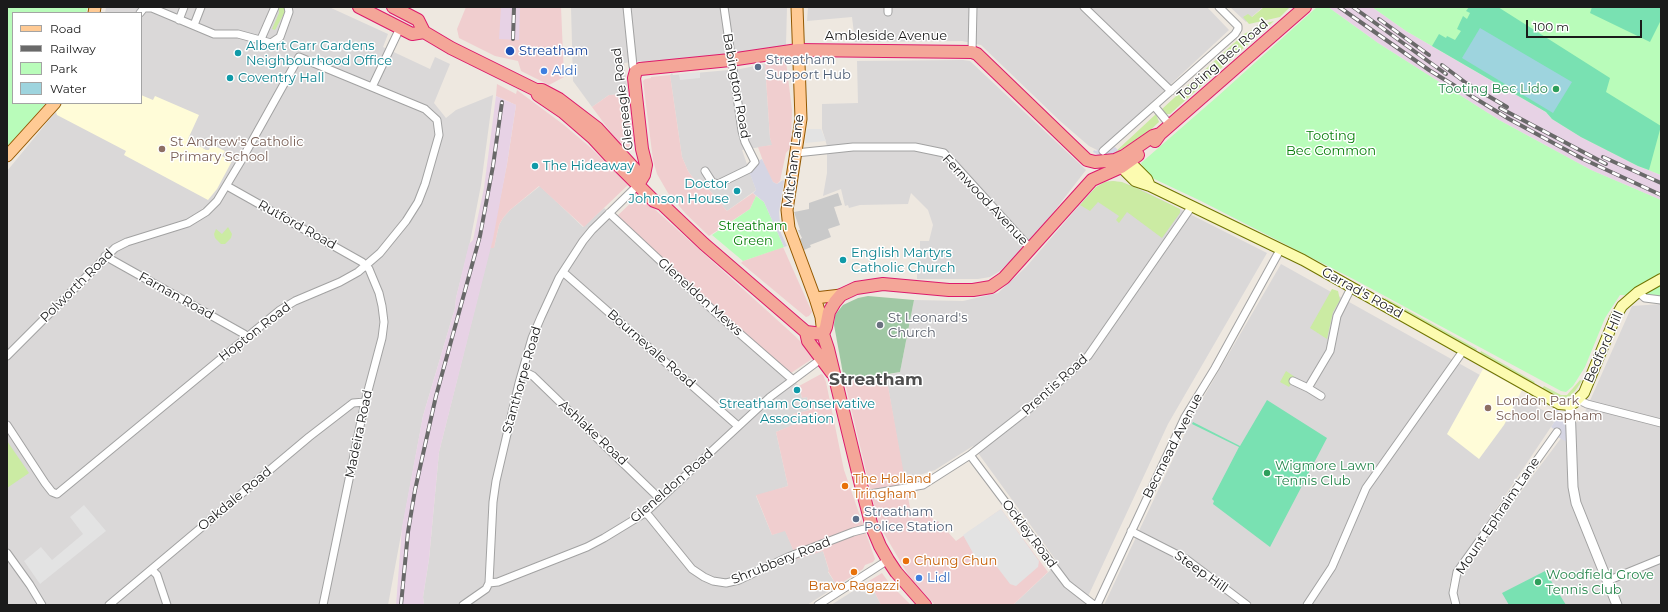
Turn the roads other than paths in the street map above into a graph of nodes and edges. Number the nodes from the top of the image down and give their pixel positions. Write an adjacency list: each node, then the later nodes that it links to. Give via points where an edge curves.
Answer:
1 (184, 7): 15 (street)
2 (201, 7): 16 (street)
3 (275, 7): 19 (street)
4 (288, 7): 19 (street, via 289,12 280,37 271,43)
5 (359, 7): 17 (highway)
6 (393, 7): 18 (highway, via 420,21)
7 (628, 7): 23 (street, Gleneagle Road, via 633,66)
8 (724, 7): 22 (street, Babington Road)
9 (797, 7): 20 (main road, Mitcham Lane)
10 (973, 7): 21 (street)
11 (1084, 7): 26 (street)
12 (1219, 7): 26 (street, via 1238,29)
13 (1302, 10): 29 (highway, Tooting Bec Road)
14 (141, 12): 15 (street, via 144,8 152,8)
15 (179, 20): 16 (street)
16 (194, 25): 19 (street, via 214,34 238,34)
17 (400, 28): 18 (highway, via 412,34); 24 (street)
18 (424, 32): 25 (highway)
19 (261, 39)
20 (798, 50): 21 (highway, Ambleside Avenue); 22 (highway, Ambleside Avenue); 32 (main road, Mitcham Lane, via 801,119)
21 (972, 52): 35 (highway)
22 (730, 60): 23 (highway, Ambleside Avenue); 37 (street, Babington Road, via 742,131 755,162 749,169 718,184 712,182)
23 (636, 71): 30 (highway, Gleneagle Road, via 634,78)
24 (372, 88): 40 (street, Polworth Road, via 299,57); 46 (street, Hopton Road, via 425,108 437,120 439,135 418,202 385,247)
25 (536, 90): 34 (highway, via 542,90 568,105 597,128); 39 (highway, via 538,95 587,132)
26 (1171, 91): 28 (street)
27 (54, 104): 33 (main road)
28 (1155, 106): 29 (street); 31 (street)
29 (1170, 125): 36 (highway, Tooting Bec Road, via 1153,143)
30 (642, 149): 34 (highway, via 631,159); 39 (highway, Gleneagle Road, via 646,165)
31 (1103, 151)
32 (796, 153): 43 (street, Fernwood Avenue, via 853,147 928,148 944,153); 52 (main road, Mitcham Lane, via 788,195 789,228)
33 (7, 156)
34 (623, 158): 39 (highway)
35 (1091, 161): 36 (highway); 38 (highway)
36 (1121, 162): 38 (highway, Tooting Bec Road); 41 (main road, Garrad's Road, via 1135,181)
37 (706, 171)
38 (1092, 180): 43 (highway)
39 (640, 181): 42 (street, Stanthorpe Road); 54 (highway, via 654,201 662,204)
40 (227, 186): 45 (street, Polworth Road, via 206,212 188,223 127,242); 46 (street, Rutford Road)
41 (1192, 206): 44 (main road, Garrad's Road); 72 (street, Prentis Road, via 1088,356 1030,408)
42 (609, 213): 47 (street, Stanthorpe Road, via 592,230); 62 (street, Gleneldon Mews, via 715,312)
43 (1031, 249): 51 (highway, via 1004,278 991,287 949,290 883,284 860,287)
44 (1280, 250): 49 (main road, Garrad's Road, via 1303,260); 77 (street, Becmead Avenue, via 1185,418)
45 (105, 256): 56 (street, Farnan Road); 58 (street, Polworth Road)
46 (366, 265): 56 (street, Hopton Road, via 340,282 295,301); 66 (street, Madeira Road, via 379,293 384,322)
47 (563, 272): 60 (street, Stanthorpe Road, via 532,338); 70 (street, Bournevale Road)
48 (1661, 279): 50 (main road, Bedford Hill)
49 (1351, 288): 57 (main road, Garrad's Road); 64 (street, via 1337,316 1330,351)
50 (1638, 292): 53 (street, via 1644,298); 67 (main road, Bedford Hill, via 1622,306 1615,318 1584,393)
51 (841, 294): 52 (main road); 55 (highway, via 829,312)
52 (816, 298): 55 (main road, Mitcham Lane)
53 (1661, 300)
54 (806, 332): 55 (highway); 59 (highway, via 808,341)
55 (823, 334): 61 (highway)
56 (247, 337): 69 (street, Hopton Road, via 57,494 45,484)
57 (1463, 351): 67 (main road, Garrad's Road, via 1559,404); 94 (street, via 1366,488 1332,566)
58 (7, 356)
59 (821, 359): 61 (highway); 62 (street, Gleneldon Road)
60 (523, 371): 74 (street, Ashlake Road, via 533,376); 83 (street, Stanthorpe Road, via 496,481)
61 (834, 376): 73 (highway)
62 (793, 380): 70 (street, Gleneldon Road)
63 (1293, 381): 64 (street)
64 (1308, 388): 65 (street)
65 (1321, 396)
66 (365, 402): 81 (street, Oakdale Road, via 353,404 309,437); 87 (street, Madeira Road)
67 (1574, 402): 68 (street); 82 (street, via 1574,493)
68 (1661, 423)
69 (7, 425)
70 (738, 426): 74 (street, Gleneldon Road)
71 (1557, 432): 95 (street, Mount Ephraim Lane, via 1457,572 1453,593)
72 (970, 456): 73 (street, Prentis Road, via 923,485); 91 (street, Ockley Road, via 1066,584)
73 (864, 495): 76 (highway)
74 (660, 499): 75 (street, Gleneldon Road)
75 (645, 512): 76 (street, Shrubbery Road, via 692,569 713,581 726,583 739,580 814,547); 83 (street, Gleneldon Road, via 587,546)
76 (872, 527): 80 (highway)
77 (1131, 532): 92 (street, Becmead Avenue); 93 (street, Steep Hill, via 1186,559)
78 (7, 553): 84 (street)
79 (1661, 559): 82 (street)
80 (888, 560): 89 (street); 90 (highway)
81 (152, 570): 85 (street, Oakdale Road); 86 (street, via 157,576)
82 (1607, 581): 96 (street)
83 (490, 583): 88 (street, Gleneldon Road, via 486,589)
84 (42, 605)
85 (109, 605)
86 (167, 605)
87 (323, 605)
88 (463, 605)
89 (818, 605)
90 (925, 605)
91 (1094, 605)
92 (1097, 605)
93 (1247, 605)
94 (1307, 605)
95 (1456, 605)
96 (1617, 605)

